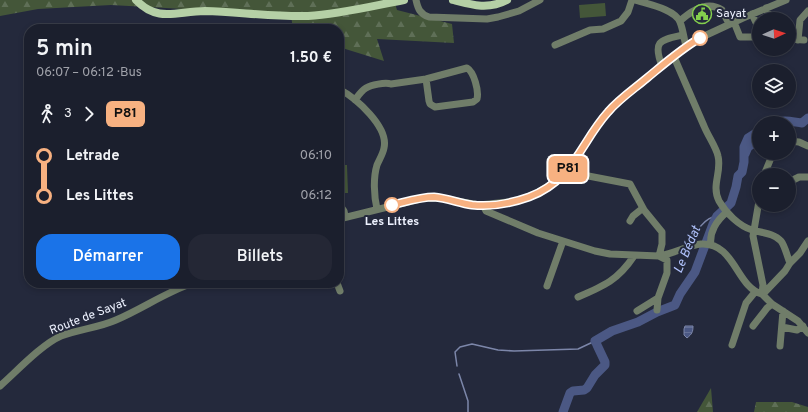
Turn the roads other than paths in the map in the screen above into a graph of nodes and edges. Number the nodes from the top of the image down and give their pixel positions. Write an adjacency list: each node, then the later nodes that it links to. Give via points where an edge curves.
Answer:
1 (136, 0): 2 (main road, via 153,13 161,14 203,11 303,16 339,13)
2 (404, 0)
3 (416, 0): 6 (street, via 418,10 427,17 487,19 510,14)
4 (453, 0): 5 (main road, via 481,7)
5 (506, 0)
6 (540, 0)
7 (634, 0): 15 (street, via 676,15); 20 (street, via 621,21)
8 (786, 0): 10 (street)
9 (711, 3): 15 (street, via 697,8); 16 (street, via 722,10)
10 (766, 8): 12 (street); 13 (street)
11 (808, 11): 19 (street, via 800,20 801,40)
12 (757, 12)
13 (768, 12)
14 (752, 14): 16 (street)
15 (680, 21): 17 (street)
16 (732, 23): 18 (street, via 740,36); 21 (street)
17 (683, 35): 21 (street); 23 (street, via 658,45 658,56)
18 (752, 37)
19 (796, 40)
20 (554, 45)
21 (686, 46): 22 (street)
22 (674, 57): 23 (street); 35 (street, via 718,155 719,167 715,188)
23 (662, 66): 29 (street, via 609,110)
24 (426, 79): 24 (street, via 467,68 472,71 477,99 473,102 435,107 429,101); 26 (street, via 370,87)
25 (344, 92): 26 (street)
26 (355, 100): 34 (street, via 380,127 384,137 384,148 375,174)
27 (796, 142): 28 (street)
28 (808, 146)
29 (568, 169): 32 (street, via 551,184 530,196 511,202); 33 (street, via 578,174 630,184)
30 (808, 177): 31 (street)
31 (796, 178)
32 (483, 205): 34 (street, via 432,197); 40 (street, via 486,211 506,220)
33 (643, 208): 38 (street); 45 (street, via 662,232)
34 (377, 209): 37 (street)
35 (726, 210): 39 (street); 42 (street, via 716,224)
36 (757, 212): 39 (street)
37 (344, 217)
38 (630, 220)
39 (753, 231): 47 (street, via 780,240); 52 (street, via 763,285)
40 (564, 241): 44 (street, via 610,254); 48 (street)
41 (808, 241): 47 (street)
42 (707, 245): 43 (street); 52 (street, via 722,250 748,285)
43 (675, 252): 45 (street); 46 (street)
44 (634, 256): 45 (street); 53 (street, via 610,282)
45 (659, 256): 46 (street)
46 (667, 260): 54 (street, via 667,273)
47 (790, 263): 52 (street, via 785,271)
48 (546, 286)
49 (181, 288): 65 (street, Route de Sayat, via 116,320 58,337)
50 (339, 288): 51 (street)
51 (340, 291)
52 (759, 293): 55 (street); 63 (street, via 746,303)
53 (578, 297)
54 (658, 298): 56 (street); 57 (street)
55 (772, 304): 58 (street); 59 (street)
56 (657, 310)
57 (637, 311)
58 (783, 312): 60 (street); 61 (street)
59 (753, 326)
60 (803, 326): 61 (street, via 797,330); 62 (street)
61 (782, 327): 64 (street)
62 (808, 333)
63 (732, 345)
64 (780, 346)
65 (0, 386)

